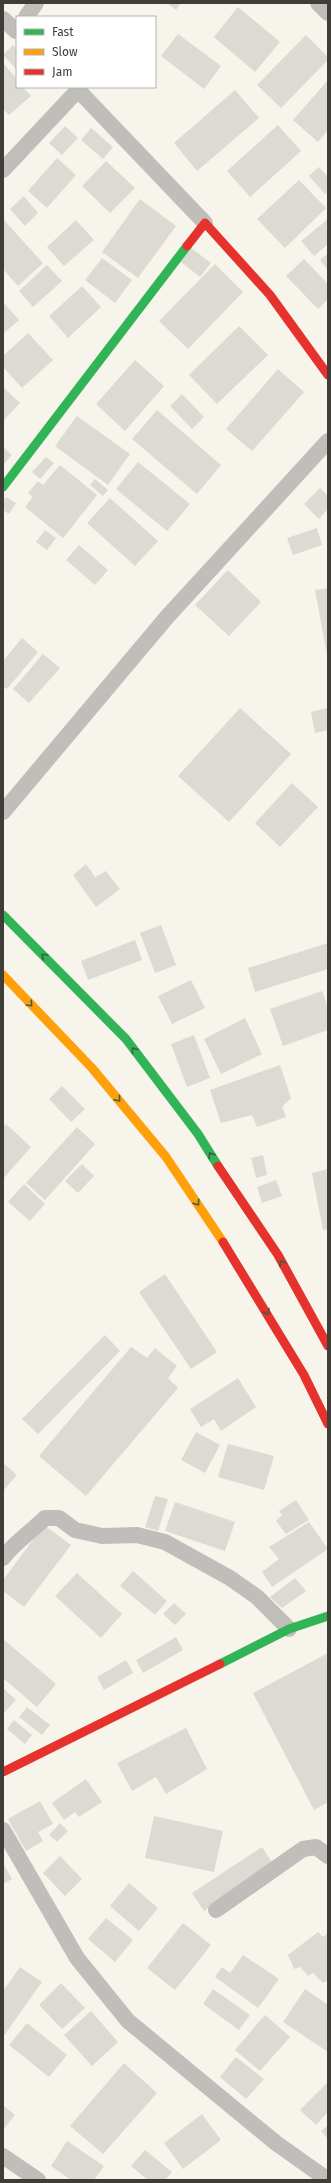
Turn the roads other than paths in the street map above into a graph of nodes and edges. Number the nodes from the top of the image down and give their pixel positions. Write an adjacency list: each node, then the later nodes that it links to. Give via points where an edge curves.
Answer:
1 (36, 3): 4 (street)
2 (318, 3): 3 (street)
3 (328, 13)
4 (27, 16)
5 (3, 19): 6 (street)
6 (16, 30)
7 (76, 89): 8 (street); 9 (street)
8 (3, 170)
9 (205, 224): 10 (main road, via 270,294); 12 (main road)
10 (328, 376)
11 (328, 441): 13 (street, via 167,617)
12 (3, 487)
13 (3, 812)
14 (3, 915): 16 (main road, one-way to 14, via 278,1255 198,1134 126,1039)
15 (3, 976): 17 (main road, one-way to 17, via 92,1068 166,1157 239,1266 304,1375)
16 (328, 1346)
17 (328, 1424)
18 (3, 1558): 21 (street, via 12,1544 32,1531 45,1518 59,1518 75,1530 102,1536 137,1535 165,1542 230,1578 257,1597)
19 (328, 1604): 20 (main road)
20 (324, 1616): 21 (main road)
21 (288, 1629): 22 (main road)
22 (3, 1772)
23 (3, 1830): 28 (street, via 77,1958 128,2021 276,2144)
24 (328, 1856): 25 (street, via 316,1848 302,1849)
25 (216, 1910)
26 (3, 2156): 27 (street)
27 (38, 2180)
28 (328, 2180)

